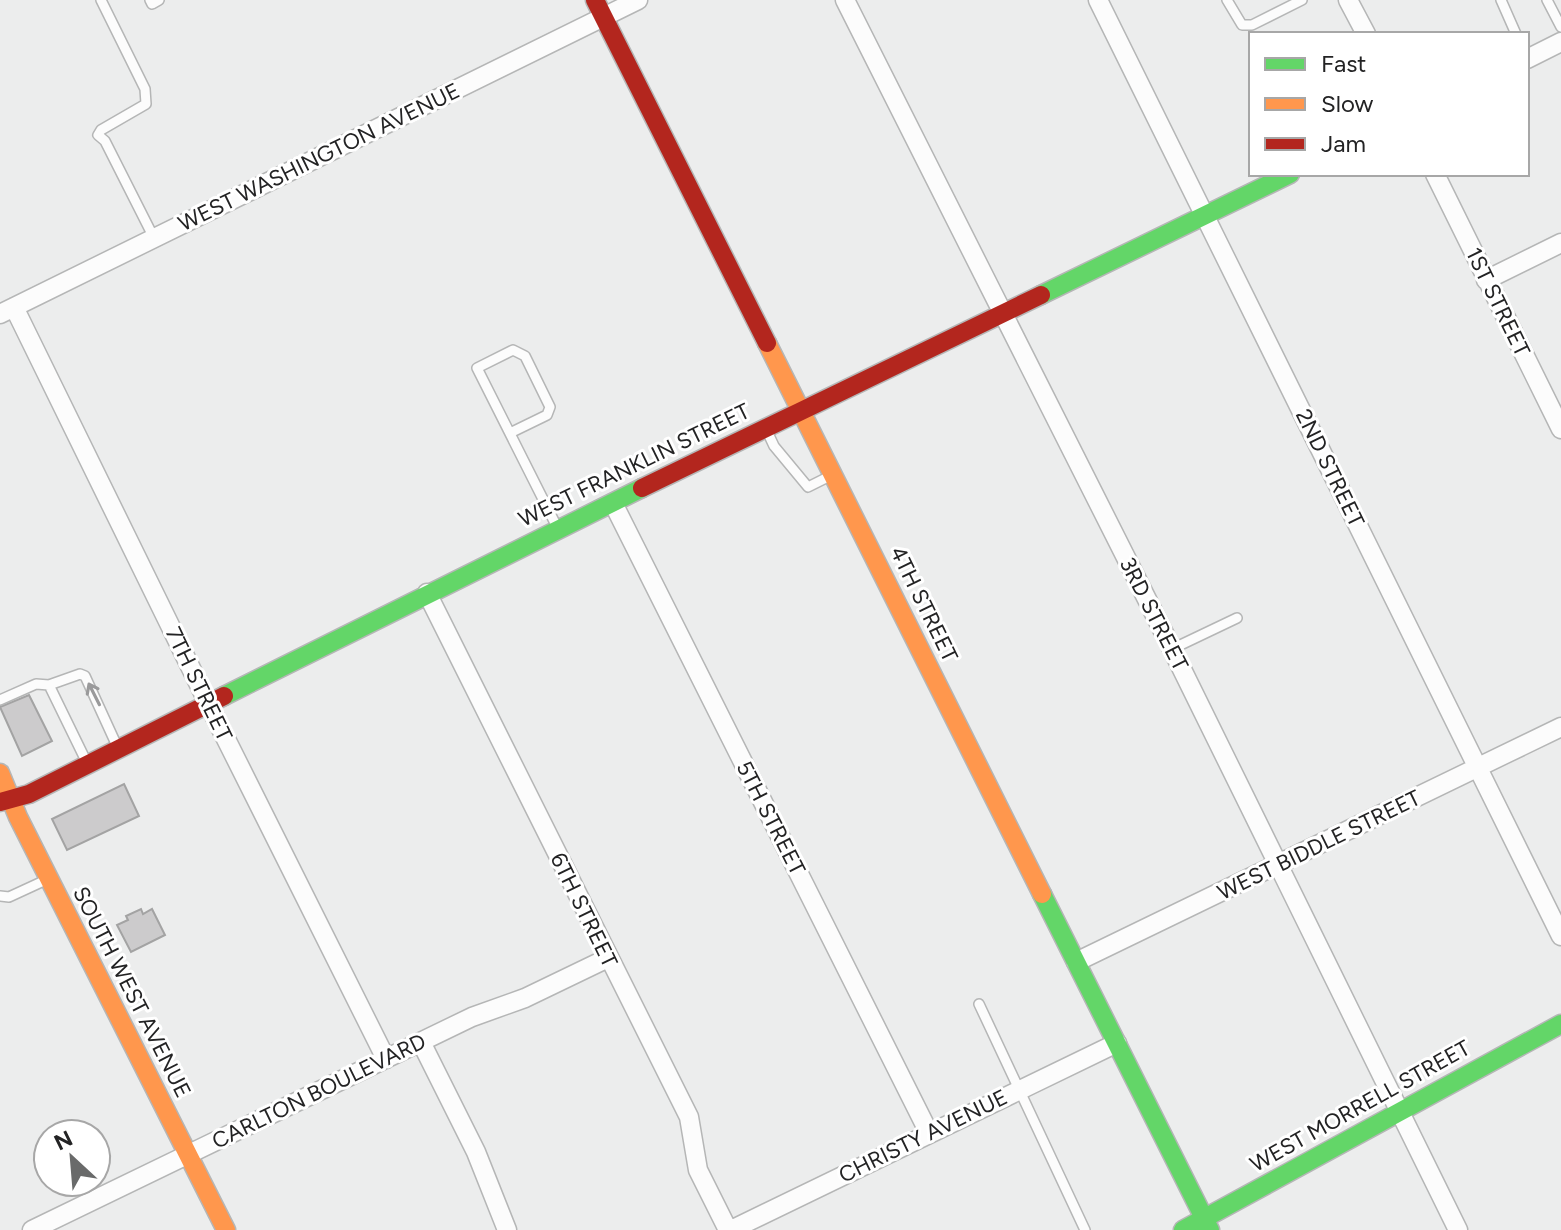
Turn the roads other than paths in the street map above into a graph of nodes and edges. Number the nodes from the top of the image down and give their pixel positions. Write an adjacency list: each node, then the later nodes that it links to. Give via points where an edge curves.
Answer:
1 (101, 0): 20 (lane, via 147,99 98,135)
2 (595, 0): 11 (street, 4TH STREET)
3 (638, 0): 11 (street, WEST WASHINGTON AVENUE)
4 (845, 0): 24 (street, 3RD STREET)
5 (1098, 0): 19 (street, 2ND STREET)
6 (1227, 0): 7 (lane, via 1242,25 1252,25)
7 (1302, 0)
8 (1348, 0): 13 (street)
9 (1501, 0): 14 (lane)
10 (1547, 0): 12 (lane)
11 (604, 18): 20 (street, WEST WASHINGTON AVENUE); 25 (street, 4TH STREET)
12 (1561, 27)
13 (1365, 32)
14 (1515, 32)
15 (1561, 42): 16 (street)
16 (1529, 57)
17 (1286, 176): 19 (street, WEST FRANKLIN STREET)
18 (1436, 176): 22 (street, 1ST STREET)
19 (1205, 215): 24 (street, WEST FRANKLIN STREET); 41 (street, 2ND STREET)
20 (154, 238): 23 (street, WEST WASHINGTON AVENUE)
21 (1561, 243): 22 (street)
22 (1486, 280): 27 (street, 1ST STREET)
23 (7, 310): 37 (street, 7TH STREET)
24 (1002, 314): 25 (street, WEST FRANKLIN STREET); 34 (street, 3RD STREET)
25 (801, 410): 26 (street, WEST FRANKLIN STREET); 29 (street, 4TH STREET)
26 (765, 428): 29 (lane, via 808,487); 30 (street, WEST FRANKLIN STREET)
27 (1561, 429)
28 (510, 433): 28 (lane, via 477,368 513,350 525,356 550,407 547,415); 31 (lane)
29 (833, 474): 49 (street, 4TH STREET)
30 (613, 503): 31 (street, WEST FRANKLIN STREET); 57 (street, 5TH STREET)
31 (558, 529): 32 (street, WEST FRANKLIN STREET)
32 (427, 593): 37 (street, WEST FRANKLIN STREET); 48 (street, 6TH STREET)
33 (1237, 618): 34 (lane)
34 (1172, 649): 44 (street, 3RD STREET)
35 (49, 685): 36 (lane, via 36,684); 39 (lane, one-way to 35, via 85,676); 40 (lane)
36 (0, 700)
37 (208, 703): 39 (street, WEST FRANKLIN STREET); 54 (street, 7TH STREET)
38 (1561, 727): 41 (street, WEST BIDDLE STREET)
39 (118, 748): 40 (street, WEST FRANKLIN STREET)
40 (88, 765): 43 (street, WEST FRANKLIN STREET)
41 (1478, 767): 44 (street, WEST BIDDLE STREET); 47 (street, 2ND STREET)
42 (0, 773): 43 (street, SOUTH WEST AVENUE)
43 (6, 800): 45 (street, SOUTH WEST AVENUE)
44 (1277, 865): 49 (street, WEST BIDDLE STREET); 56 (street, 3RD STREET)
45 (48, 879): 46 (lane); 58 (street, SOUTH WEST AVENUE)
46 (0, 896)
47 (1561, 936)
48 (608, 958): 52 (street, CARLTON BOULEVARD); 63 (street, 6TH STREET, via 689,1117 698,1170)
49 (1076, 962): 53 (street, 4TH STREET)
50 (979, 1004): 55 (lane)
51 (1561, 1024): 56 (street, WEST MORRELL STREET)
52 (421, 1042): 54 (street, CARLTON BOULEVARD); 62 (street, via 476,1152)
53 (1117, 1043): 55 (street, CHRISTY AVENUE); 59 (street, 4TH STREET)
54 (386, 1059): 58 (street, CARLTON BOULEVARD)
55 (1018, 1091): 57 (street, CHRISTY AVENUE); 64 (lane)
56 (1399, 1110): 59 (street, WEST MORRELL STREET); 66 (street, 3RD STREET)
57 (929, 1133): 63 (street, CHRISTY AVENUE)
58 (188, 1155): 60 (street, CARLTON BOULEVARD); 61 (street, SOUTH WEST AVENUE)
59 (1208, 1225): 65 (street, WEST MORRELL STREET)
60 (32, 1230)
61 (226, 1230)
62 (507, 1230)
63 (730, 1230)
64 (1085, 1230)
65 (1183, 1230)
66 (1458, 1230)

